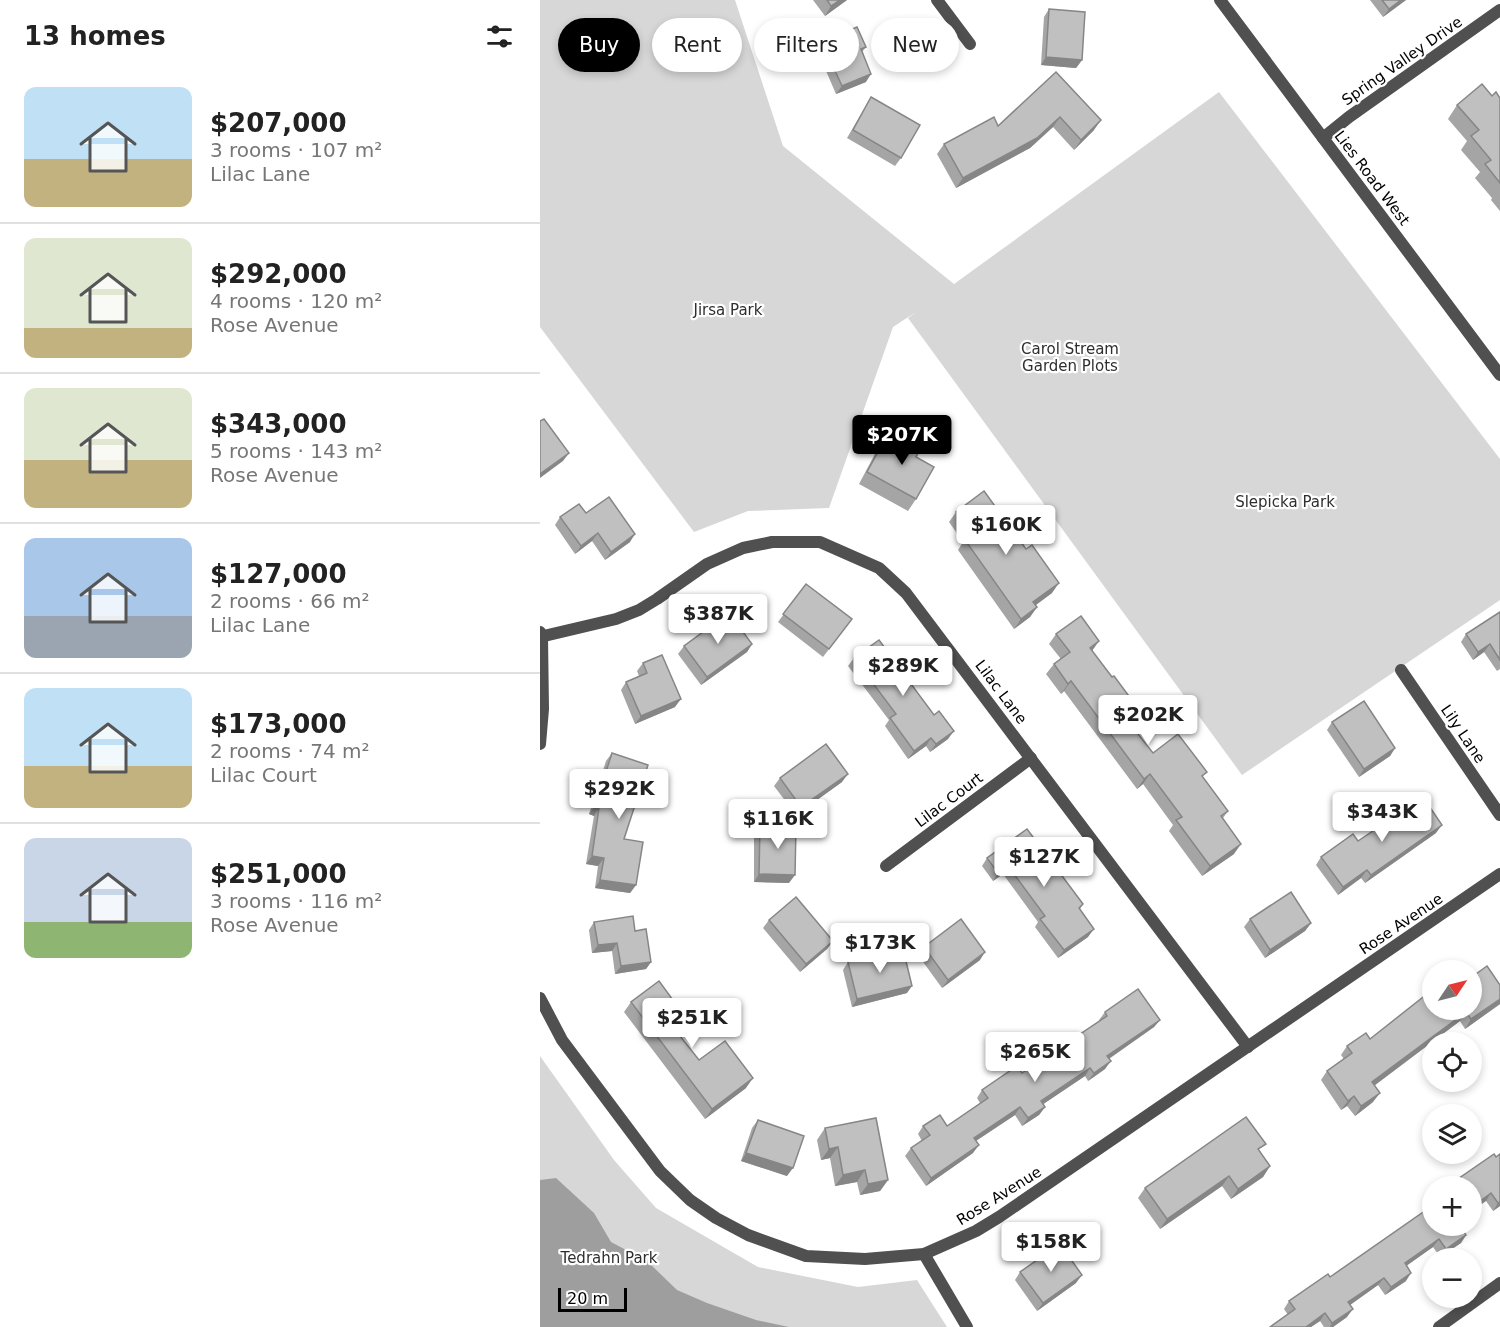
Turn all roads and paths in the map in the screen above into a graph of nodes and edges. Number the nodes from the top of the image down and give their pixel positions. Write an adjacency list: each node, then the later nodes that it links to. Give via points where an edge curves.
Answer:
1 (937, 0): 5 (street)
2 (1220, 0): 6 (street, Lies Road West)
3 (1495, 0): 4 (street)
4 (1500, 8): 6 (street, Spring Valley Drive)
5 (970, 44)
6 (1323, 138): 7 (street, Lies Road West)
7 (1500, 375)
8 (541, 635): 10 (street); 11 (street, Lilac Lane, via 616,619 639,610 707,564 743,548 772,542 820,542 879,568 906,592)
9 (1401, 670): 12 (street, Lily Lane)
10 (540, 744)
11 (1031, 758): 13 (street, Lilac Court); 16 (street, Lilac Lane)
12 (1500, 815)
13 (886, 866)
14 (1500, 874): 16 (street, Rose Avenue)
15 (540, 998): 17 (street, Rose Avenue, via 562,1040 660,1171 716,1218 748,1235 806,1256)
16 (1248, 1047): 17 (street, Rose Avenue, via 999,1217)
17 (924, 1254): 19 (street)
18 (1500, 1283): 20 (street)
19 (967, 1327)
20 (1440, 1327)

